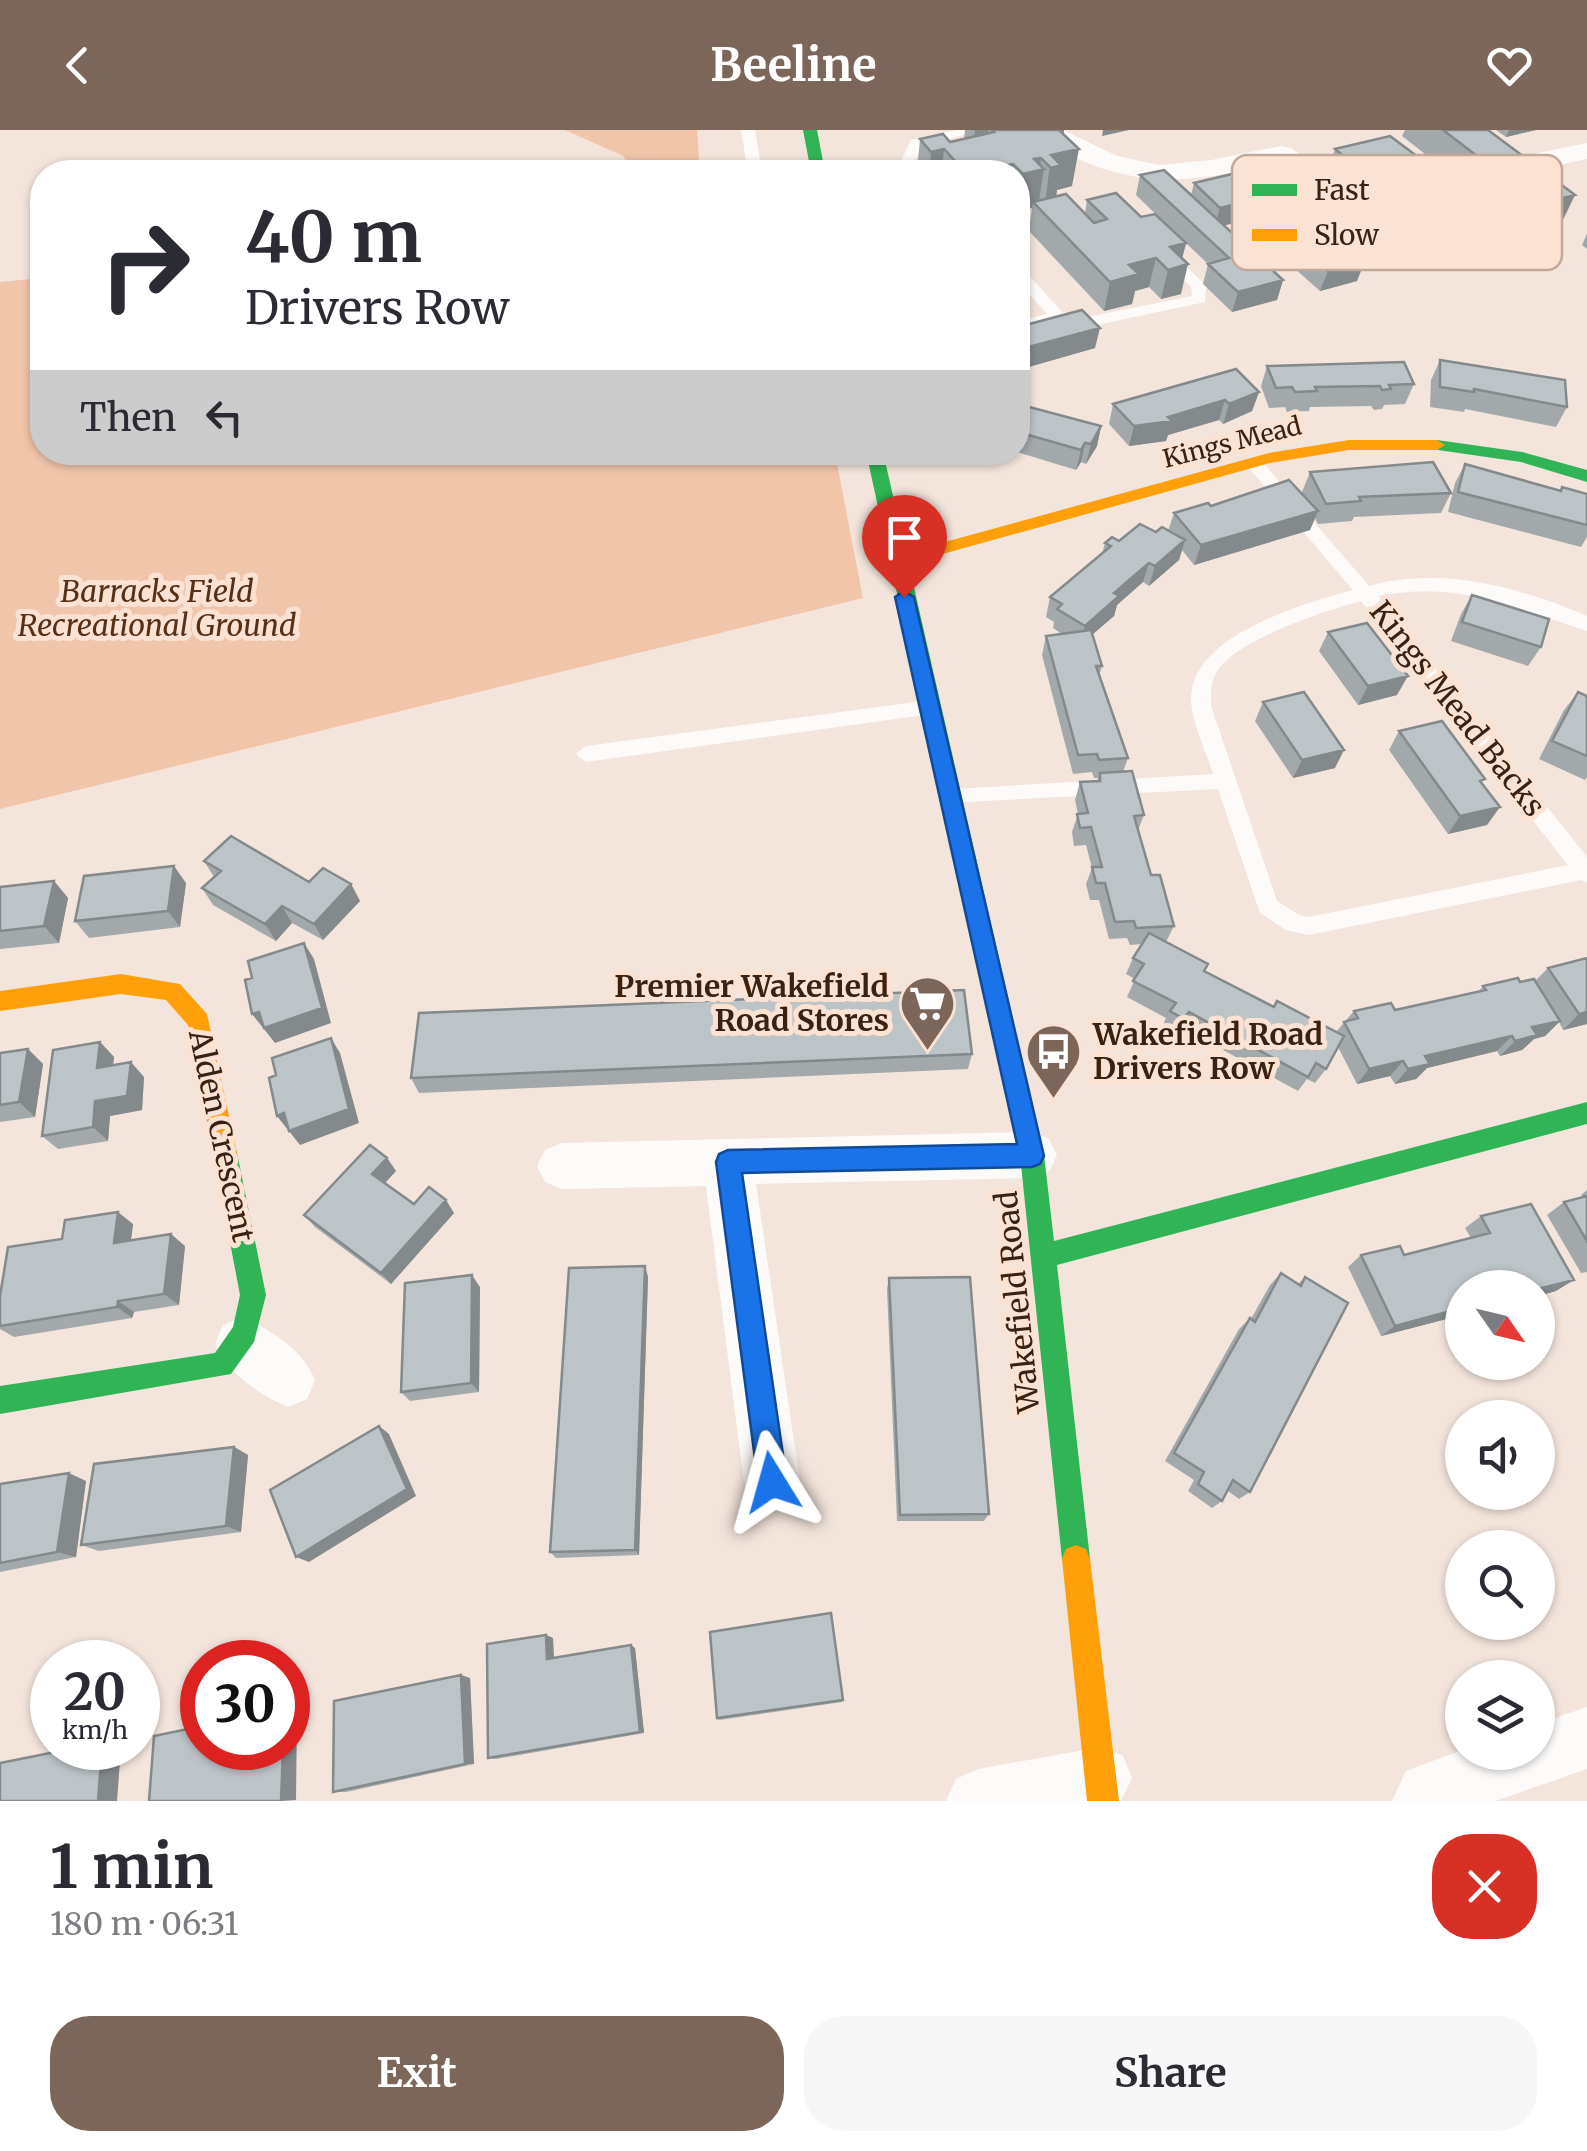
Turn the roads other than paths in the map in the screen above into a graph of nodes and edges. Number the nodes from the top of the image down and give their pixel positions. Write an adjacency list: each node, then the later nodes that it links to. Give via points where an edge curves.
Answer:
1 (748, 130): 5 (lane)
2 (810, 130): 6 (street)
3 (1042, 130): 8 (street, via 1132,172 1189,174)
4 (984, 131): 7 (lane, via 916,143)
5 (753, 160)
6 (816, 160)
7 (908, 160)
8 (1232, 165)
9 (1082, 214): 10 (lane)
10 (1030, 225)
11 (1158, 246): 13 (lane, via 1198,286 1200,299 1087,322)
12 (1030, 286): 13 (lane)
13 (1057, 316): 14 (lane)
14 (1030, 324)
15 (1254, 462): 17 (street, Kings Mead, via 1316,449 1448,446); 18 (street, Kings Mead); 19 (lane, Kings Mead Backs)
16 (877, 465): 18 (street, Wakefield Road)
17 (1587, 476)
18 (896, 561): 21 (street, Wakefield Road)
19 (1366, 594): 20 (lane, Kings Mead Backs, via 1427,582 1519,600); 23 (lane, Kings Mead Backs, via 1254,632 1212,664 1202,681 1201,706); 25 (lane, Kings Mead Backs)
20 (1587, 624)
21 (932, 707): 22 (lane); 24 (street, Wakefield Road)
22 (586, 754)
23 (1226, 781): 24 (lane); 25 (lane, Kings Mead Backs, via 1268,907 1294,924)
24 (952, 797): 28 (street, Wakefield Road)
25 (1586, 871)
26 (0, 1001): 32 (street, Alden Crescent, via 161,986 184,999 199,1021 253,1295)
27 (1587, 1113): 31 (street)
28 (1032, 1156): 29 (street); 31 (street, Wakefield Road)
29 (728, 1162): 30 (street); 35 (street)
30 (562, 1166)
31 (1043, 1256): 37 (street, Wakefield Road)
32 (242, 1344): 33 (street); 34 (street, via 222,1365)
33 (288, 1380)
34 (0, 1400)
35 (772, 1482)
36 (1587, 1738): 39 (street, via 1428,1792)
37 (1102, 1789): 38 (street)
38 (978, 1801)
39 (1424, 1801)

